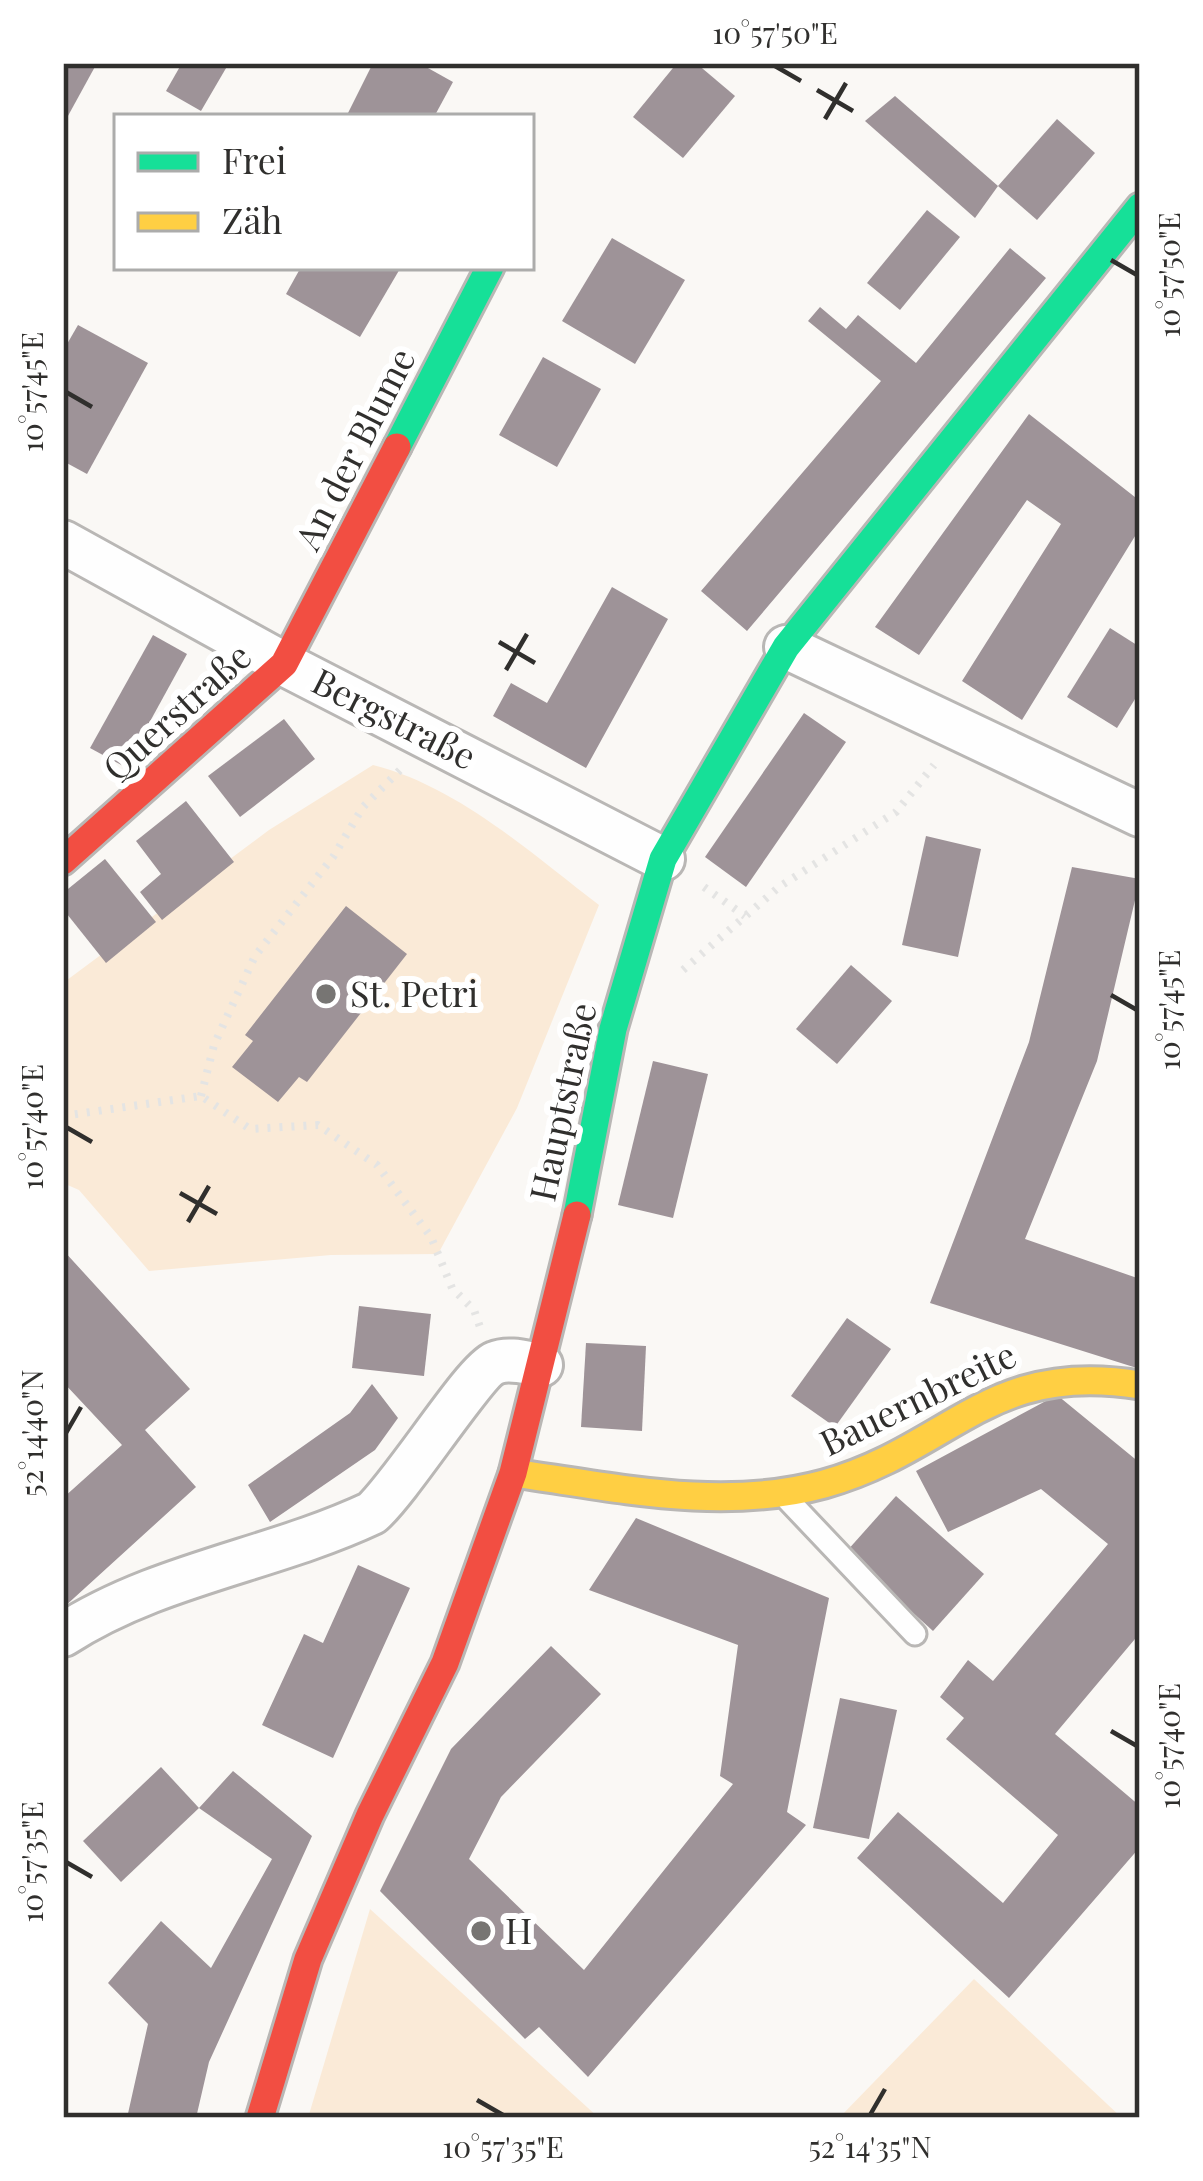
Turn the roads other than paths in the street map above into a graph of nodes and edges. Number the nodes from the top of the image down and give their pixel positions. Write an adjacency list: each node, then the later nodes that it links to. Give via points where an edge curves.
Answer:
1 (1140, 207): 4 (main road, Hauptstraße)
2 (488, 270): 5 (main road, An der Blume)
3 (63, 542): 5 (street, Bergstraße)
4 (786, 647): 6 (street); 7 (main road, Hauptstraße)
5 (284, 664): 7 (street, Bergstraße); 8 (main road, Querstraße)
6 (1140, 815)
7 (663, 859): 9 (main road, Hauptstraße, via 613,1029)
8 (63, 861)
9 (541, 1365): 11 (main road, Hauptstraße); 14 (street, via 491,1364 372,1513 94,1614)
10 (1140, 1384): 12 (main road, Bauernbreite, via 1081,1373 1027,1383 861,1471)
11 (513, 1472): 12 (main road, Bauernbreite, via 703,1497); 15 (main road, Hauptstraße, via 446,1664 308,1959)
12 (780, 1492): 13 (lane)
13 (915, 1634)
14 (63, 1635)
15 (260, 2118)

